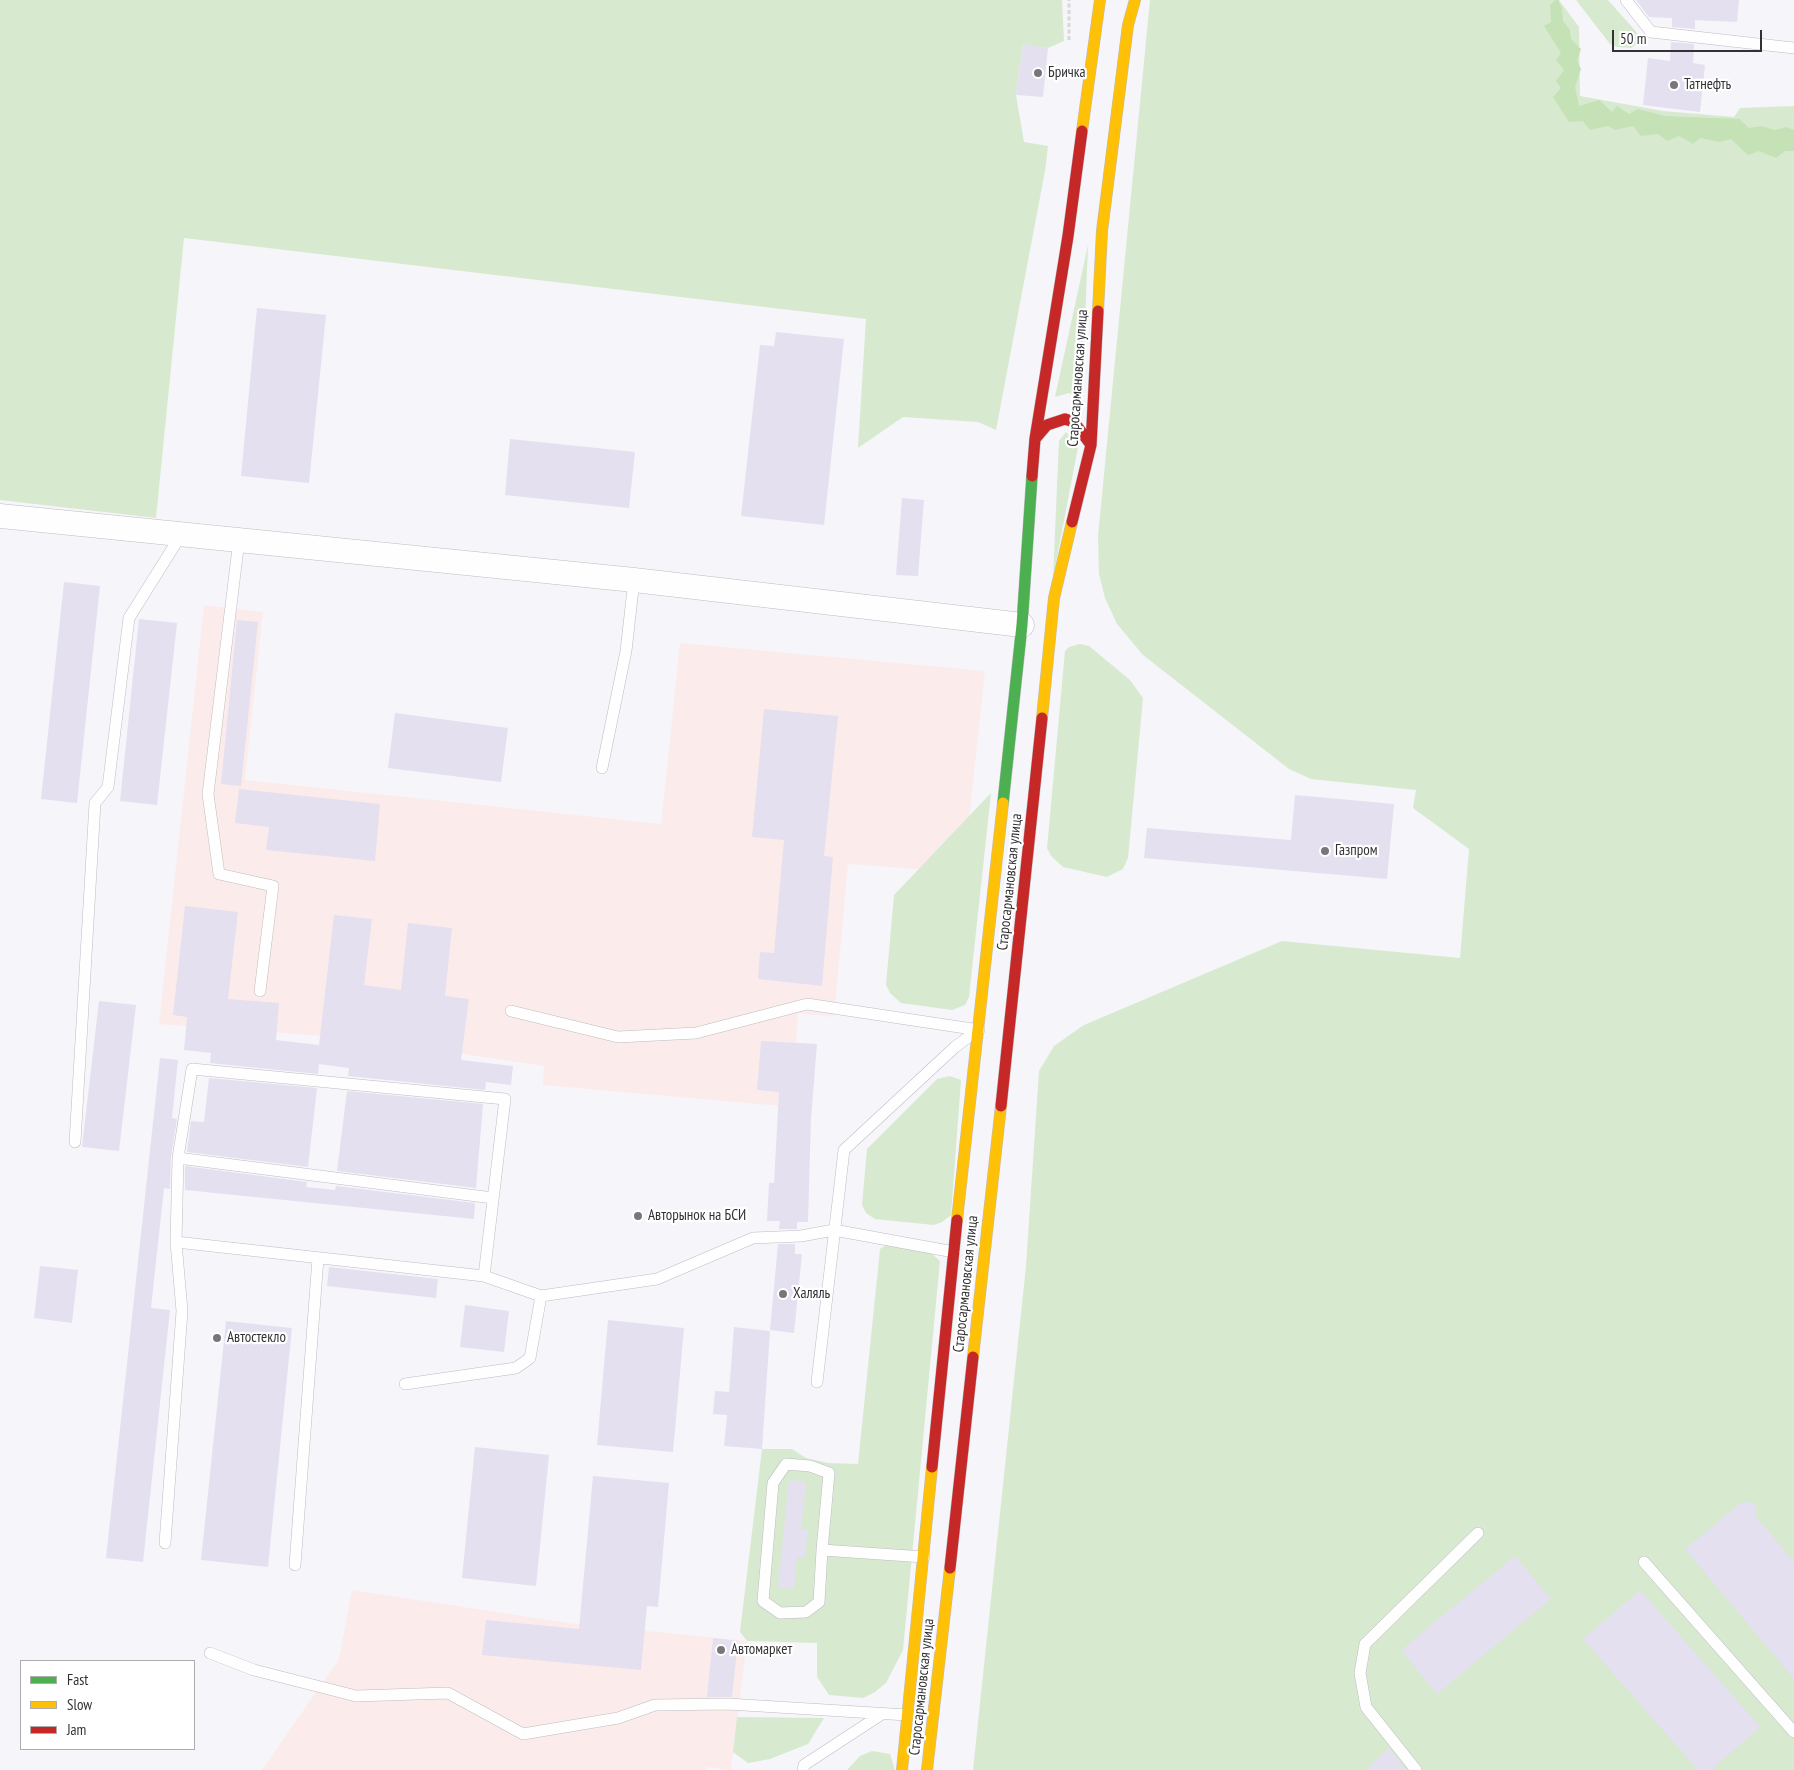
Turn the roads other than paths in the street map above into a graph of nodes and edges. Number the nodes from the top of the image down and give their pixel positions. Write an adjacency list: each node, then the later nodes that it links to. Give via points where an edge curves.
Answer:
1 (1095, 0): 5 (main road)
2 (1100, 0): 5 (main road)
3 (1135, 0): 8 (main road, Старосармановская улица, via 1128,25 1102,231)
4 (1626, 0): 6 (lane, via 1651,32)
5 (1095, 20): 7 (main road, Старосармановская улица, via 1068,236)
6 (1794, 48)
7 (1036, 439): 8 (main road, via 1047,424 1065,419 1074,422); 13 (main road, Старосармановская улица)
8 (1091, 445): 41 (main road, Старосармановская улица, via 1054,598)
9 (0, 516): 10 (street)
10 (181, 535): 11 (street); 18 (lane, via 129,618 108,787 95,803)
11 (239, 540): 12 (street); 15 (lane, via 208,794 219,874 273,886)
12 (634, 580): 13 (street); 14 (lane, via 626,651)
13 (1022, 626): 17 (main road, Старосармановская улица)
14 (602, 768)
15 (260, 991)
16 (511, 1010): 17 (lane, via 618,1037 696,1033 808,1004)
17 (979, 1030): 21 (lane, via 955,1047 844,1150); 23 (main road, Старосармановская улица)
18 (75, 1142)
19 (178, 1158): 20 (lane); 20 (lane, via 192,1069 505,1099); 22 (lane)
20 (493, 1198): 25 (lane)
21 (834, 1230): 23 (lane); 26 (lane, via 801,1236 753,1238 657,1280); 27 (lane)
22 (176, 1242): 24 (lane); 30 (lane, via 182,1311)
23 (954, 1252): 32 (main road, Старосармановская улица)
24 (318, 1258): 25 (lane); 34 (lane)
25 (484, 1276): 26 (lane)
26 (541, 1296): 28 (lane, via 530,1358 516,1368)
27 (817, 1382)
28 (404, 1384)
29 (1478, 1533): 42 (lane, via 1365,1644 1360,1673 1366,1707)
30 (165, 1544)
31 (822, 1550): 31 (lane, via 820,1602 806,1612 780,1613 763,1601 773,1483 786,1464 810,1466 829,1473); 32 (lane)
32 (924, 1557): 37 (main road, Старосармановская улица)
33 (1644, 1562): 38 (lane)
34 (295, 1565)
35 (210, 1653): 36 (lane, via 254,1670 356,1696 448,1692 523,1734 618,1718 655,1705 728,1704)
36 (882, 1714): 37 (lane); 39 (lane, via 804,1765)
37 (907, 1715): 40 (main road, Старосармановская улица)
38 (1794, 1732)
39 (803, 1770)
40 (902, 1770)
41 (928, 1770)
42 (1416, 1770)

